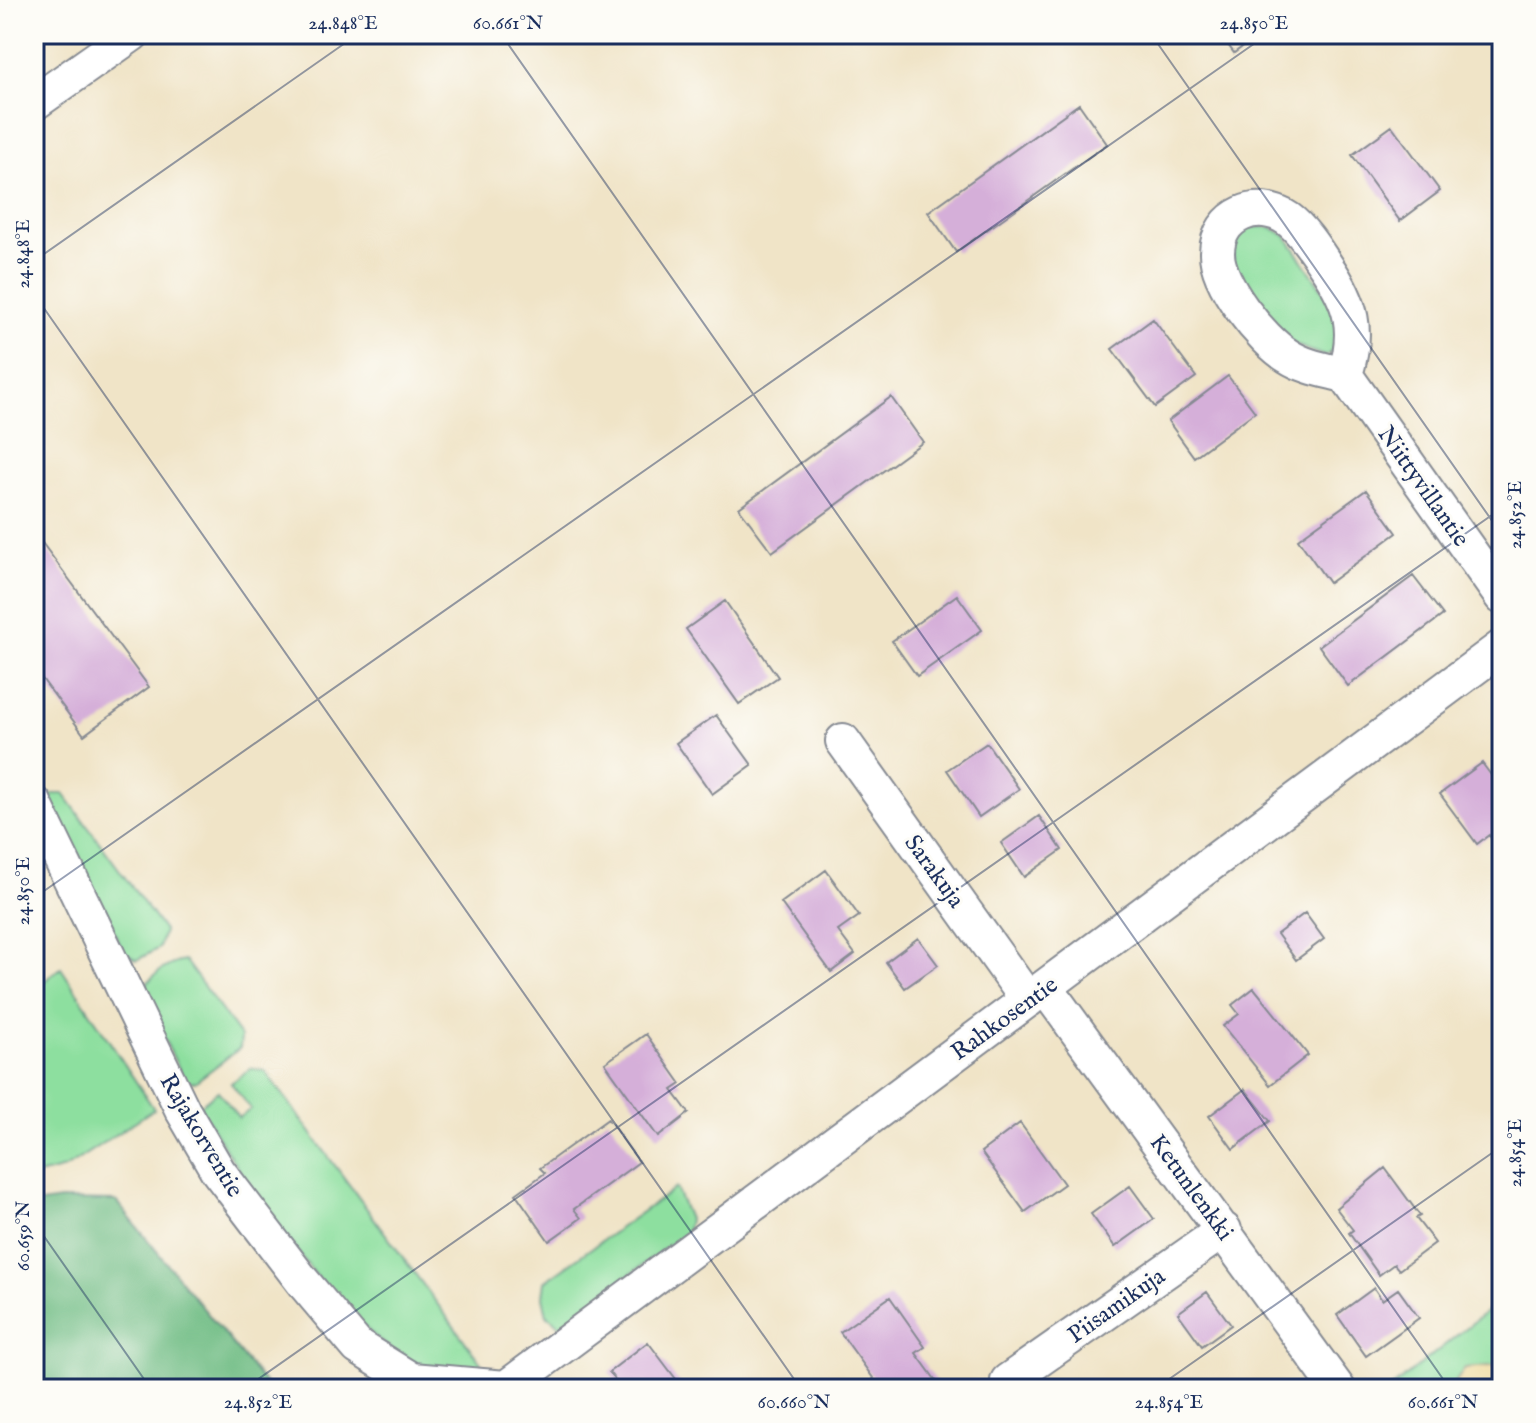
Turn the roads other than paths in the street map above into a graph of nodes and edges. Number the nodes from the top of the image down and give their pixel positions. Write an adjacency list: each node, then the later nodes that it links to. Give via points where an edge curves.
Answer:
1 (132, 34): 2 (street)
2 (34, 103)
3 (1345, 375): 3 (street, via 1354,347 1352,315 1314,247 1275,213 1244,211 1228,221 1217,253 1221,274 1240,305 1286,355); 4 (street, Niittyvillantie)
4 (1502, 597)
5 (1501, 650): 8 (street, Rahkosentie)
6 (843, 741): 8 (street, Sarakuja)
7 (34, 803): 11 (street, Rajakorventie, via 183,1111 218,1171 303,1282 358,1347 411,1380)
8 (1036, 993): 9 (street, Ketunlenkki); 11 (street, Rahkosentie)
9 (1224, 1230): 10 (street, Piisamikuja); 12 (street, Ketunlenkki)
10 (1008, 1381)
11 (506, 1388)
12 (1338, 1389)

